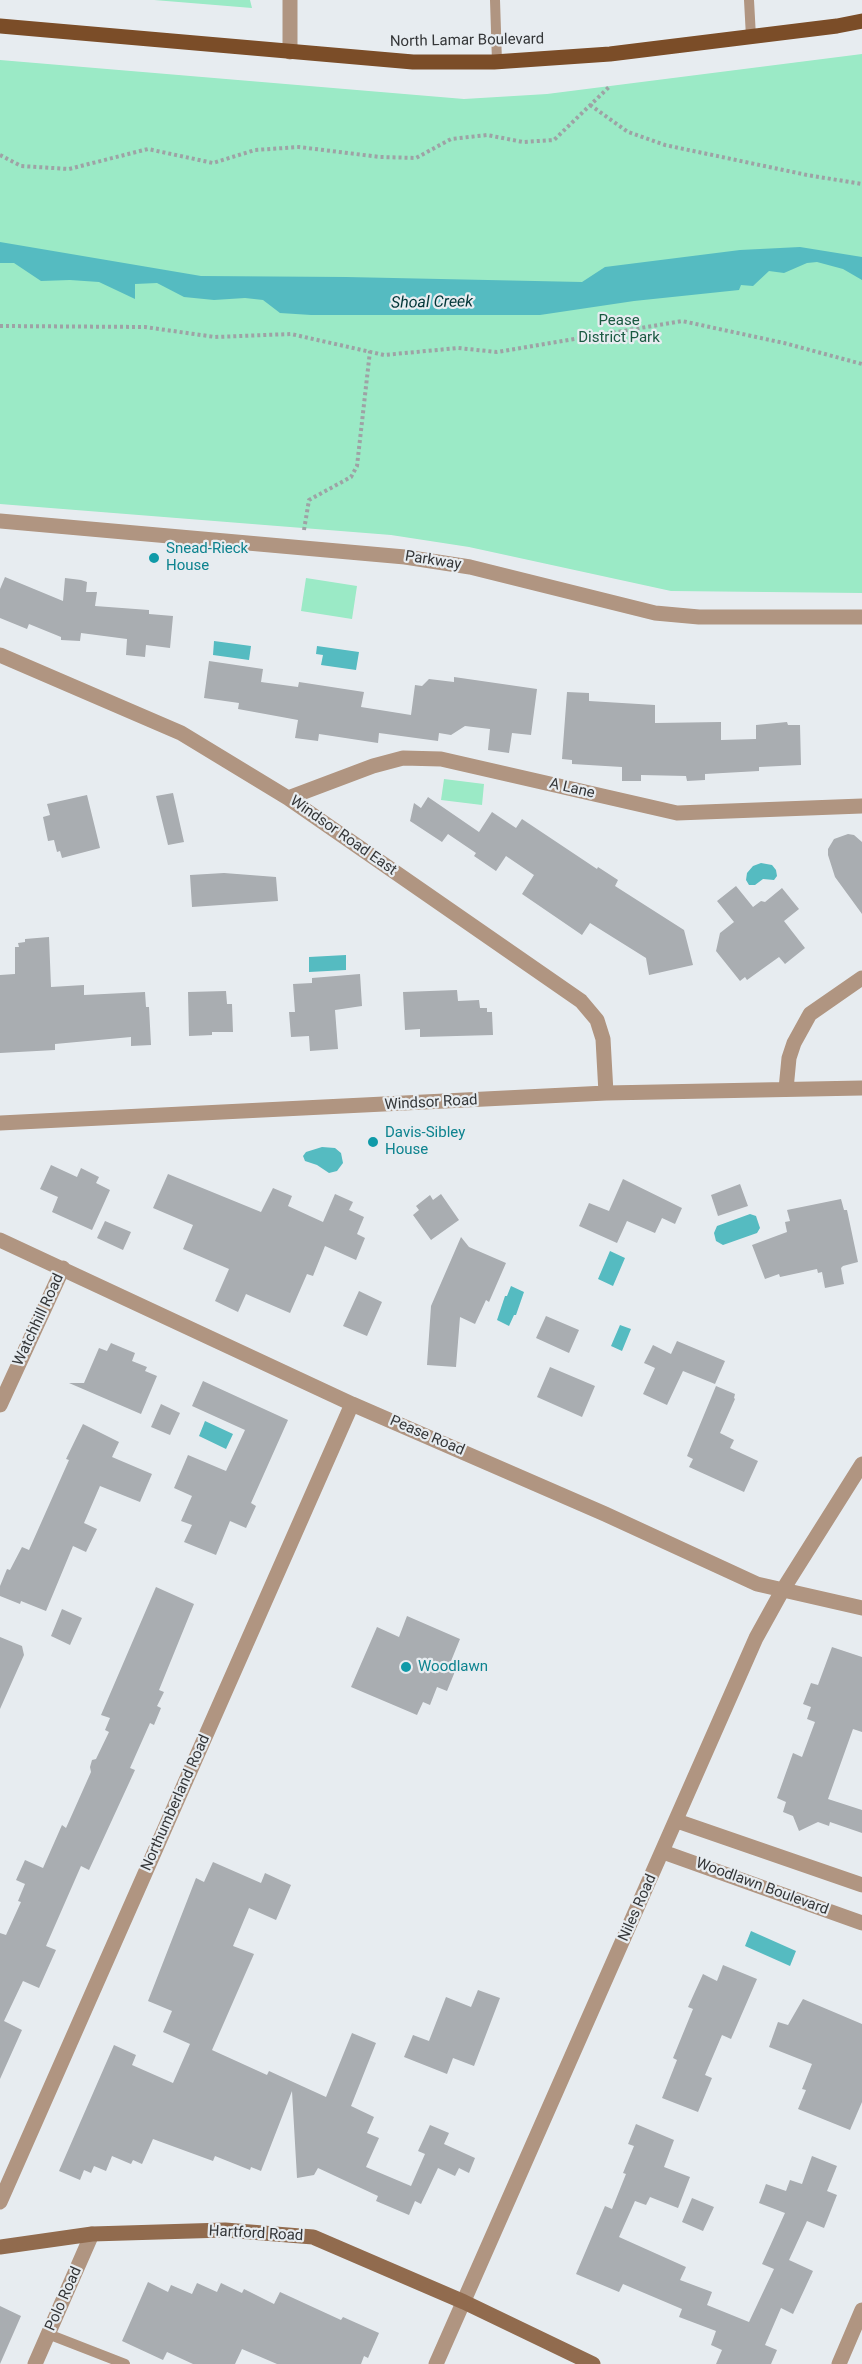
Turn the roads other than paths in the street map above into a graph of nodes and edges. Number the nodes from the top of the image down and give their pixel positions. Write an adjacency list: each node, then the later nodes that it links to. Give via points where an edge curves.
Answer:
1 (290, 0): 7 (street)
2 (495, 0): 8 (lane)
3 (749, 0): 6 (lane)
4 (862, 21): 6 (main road, North Lamar Boulevard)
5 (0, 26): 7 (main road, North Lamar Boulevard)
6 (751, 37): 8 (main road, North Lamar Boulevard, via 610,54)
7 (290, 52): 8 (main road, North Lamar Boulevard, via 413,62)
8 (497, 62)
9 (0, 521): 10 (street, Parkway, via 405,557 470,567 655,613 699,617)
10 (862, 616)
11 (0, 655): 12 (street, Windsor Road East, via 181,733)
12 (288, 798): 13 (street, A Lane, via 403,758 441,759 677,813); 17 (street, Windsor Road East, via 581,1001 597,1020 603,1039)
13 (862, 806)
14 (862, 978): 16 (street, via 810,1014 789,1058)
15 (862, 1088): 16 (street, Windsor Road)
16 (786, 1089): 17 (street, Windsor Road)
17 (606, 1093): 18 (street, Windsor Road)
18 (0, 1123)
19 (0, 1240): 20 (street, Pease Road)
20 (63, 1268): 21 (street, Pease Road); 22 (street, Watchhill Road)
21 (352, 1404): 24 (street, Pease Road, via 757,1584); 30 (street, Northumberland Road)
22 (0, 1405)
23 (862, 1464): 24 (street, Niles Road)
24 (782, 1591): 25 (street, Pease Road); 26 (street, Niles Road, via 736,1681)
25 (862, 1608)
26 (676, 1821): 27 (street, Niles Road); 28 (street)
27 (663, 1851): 29 (street, Woodlawn Boulevard); 33 (street, Niles Road)
28 (862, 1885)
29 (862, 1923)
30 (0, 2202)
31 (92, 2234): 32 (street, Hartford Road); 33 (street, Hartford Road, via 225,2230 313,2237); 35 (street, Polo Road)
32 (0, 2247)
33 (464, 2302): 38 (street, Niles Road); 39 (street, Hartford Road)
34 (862, 2310): 40 (street)
35 (48, 2334): 36 (street, Polo Road); 37 (lane)
36 (35, 2364)
37 (125, 2364)
38 (436, 2364)
39 (593, 2364)
40 (839, 2364)

